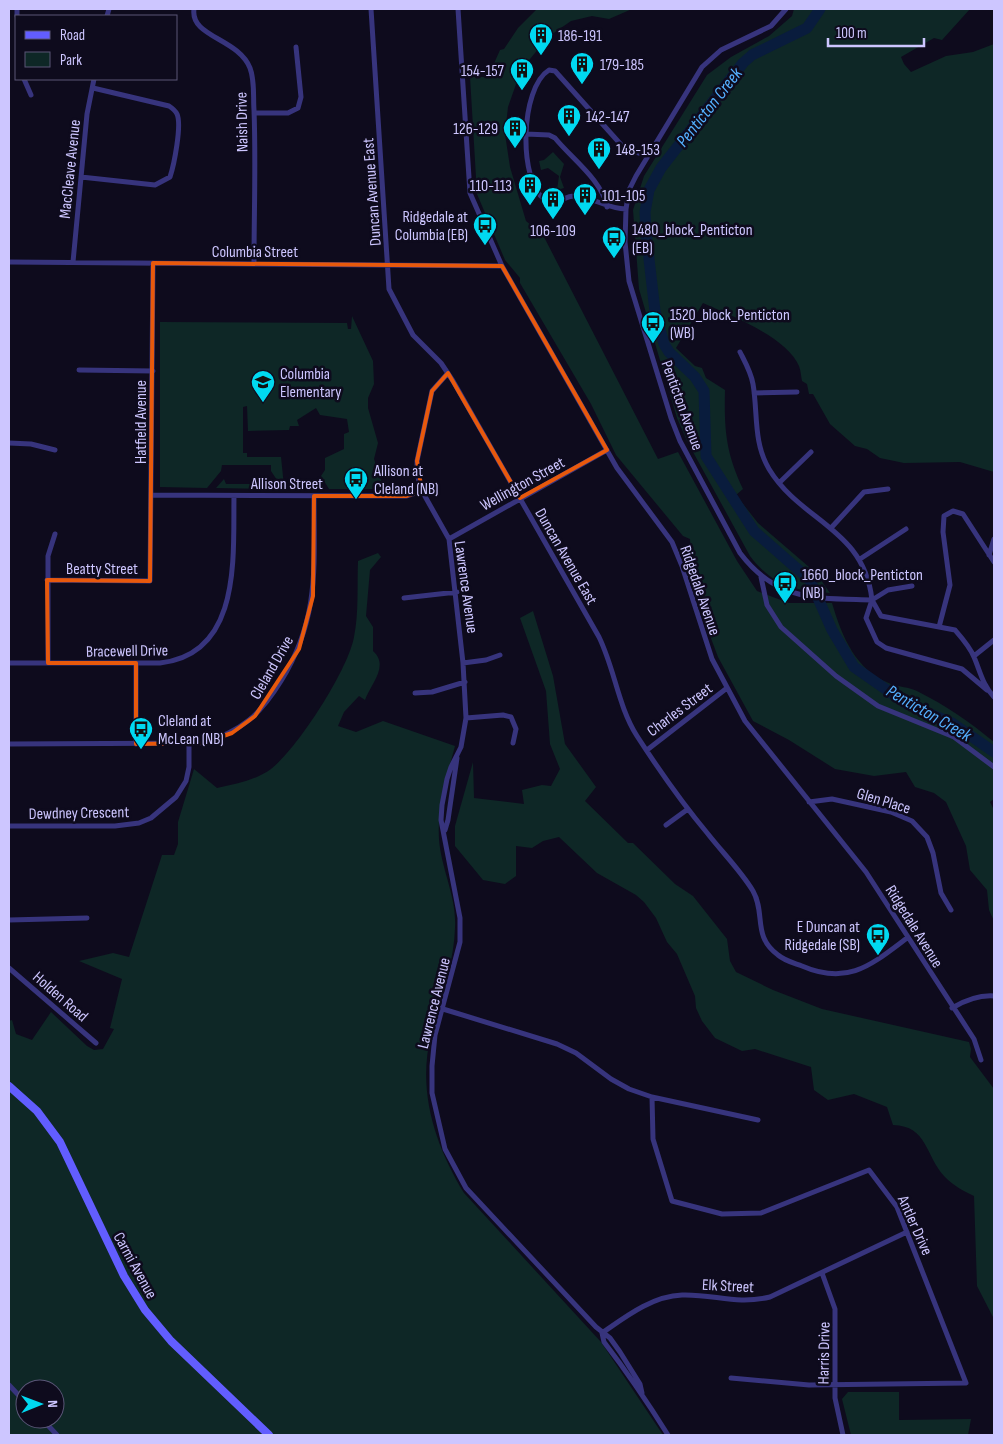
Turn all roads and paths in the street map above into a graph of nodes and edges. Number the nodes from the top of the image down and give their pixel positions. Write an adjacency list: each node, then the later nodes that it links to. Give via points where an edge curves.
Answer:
1 (194, 9): 10 (street, Naish Drive, via 192,17 198,27 238,50 247,60 253,81)
2 (372, 9): 20 (street, Duncan Avenue East)
3 (458, 9): 21 (street, Ridgedale Avenue, via 470,193)
4 (786, 9): 12 (street, Penticton Avenue, via 771,26 733,43 708,60)
5 (296, 47): 10 (street, via 301,97 298,108 288,113)
6 (24, 80): 9 (street)
7 (94, 80): 8 (street, MacCleave Avenue)
8 (92, 88): 13 (street, MacCleave Avenue); 13 (street, via 169,106 179,123 170,177 155,185)
9 (31, 95)
10 (254, 113): 19 (street, Naish Drive)
11 (526, 134): 12 (street, via 526,110 532,91 541,75 549,70 558,74 624,148); 14 (street, via 555,138 598,186); 14 (street, via 533,183 546,201 574,196)
12 (647, 156): 15 (street, Penticton Avenue, via 629,190)
13 (81, 178): 17 (street, MacCleave Avenue)
14 (608, 207): 15 (street)
15 (626, 209): 47 (street, Penticton Avenue, via 629,281 675,430 740,553)
16 (9, 262): 17 (street, Columbia Street)
17 (73, 262): 18 (street, Columbia Street)
18 (153, 262): 19 (street, Columbia Street); 24 (street, Hatfield Avenue)
19 (254, 263): 20 (street, Columbia Street)
20 (388, 264): 21 (street, Columbia Street); 25 (street, Duncan Avenue East, via 389,289 414,336)
21 (502, 266): 30 (street, Ridgedale Avenue)
22 (740, 352): 27 (street, via 751,375)
23 (79, 370): 24 (street)
24 (153, 370): 35 (street, Hatfield Avenue)
25 (448, 373): 34 (street, Lawrence Avenue, via 434,387 426,416 417,461); 38 (street, Duncan Avenue East)
26 (797, 392): 27 (street)
27 (754, 393): 32 (street, via 759,446)
28 (9, 443): 29 (street)
29 (55, 450)
30 (607, 450): 38 (street, Wellington Street); 63 (street, Ridgedale Avenue, via 672,542 712,659)
31 (812, 452): 32 (street)
32 (779, 482): 39 (street)
33 (888, 489): 39 (street, via 864,492)
34 (422, 492): 37 (street, Allison Street, via 406,496); 42 (street, Lawrence Avenue)
35 (152, 496): 36 (street, Allison Street); 49 (street, Hatfield Avenue)
36 (234, 496): 37 (street, Allison Street); 60 (street, Bracewell Drive, via 233,574 228,603 212,635 202,647 175,662)
37 (314, 496): 71 (street, Cleland Drive, via 313,596 299,649 255,716 218,738)
38 (520, 498): 42 (street, Wellington Street); 72 (street, Duncan Avenue East, via 599,638 626,715)
39 (831, 528): 45 (street)
40 (906, 529): 45 (street)
41 (55, 534): 48 (street, via 48,556)
42 (450, 539): 51 (street, Lawrence Avenue)
43 (994, 539): 44 (street)
44 (989, 555): 46 (street); 54 (street, via 963,514 953,511 944,516 950,585)
45 (860, 559): 53 (street, via 868,577)
46 (994, 562)
47 (761, 577): 53 (street, via 778,588 812,598); 73 (street, via 766,605 781,627 836,676 878,706 954,737)
48 (48, 580): 49 (street, Beatty Street); 59 (street, Beatty Street)
49 (150, 581)
50 (912, 586): 53 (street, via 888,590)
51 (456, 592): 52 (street); 61 (street, Lawrence Avenue)
52 (404, 598)
53 (872, 600): 54 (street, via 882,616); 64 (street, via 866,618 880,644 962,669)
54 (939, 627): 57 (street, via 955,630)
55 (994, 640): 57 (street)
56 (500, 654): 61 (street, via 486,660)
57 (974, 656): 64 (street)
58 (9, 663): 59 (street, Bracewell Drive)
59 (48, 663): 60 (street, Bracewell Drive)
60 (136, 663): 70 (street)
61 (463, 663): 62 (street, Lawrence Avenue)
62 (465, 682): 65 (street); 67 (street, Lawrence Avenue)
63 (727, 688): 72 (street, Charles Street); 74 (street, Ridgedale Avenue, via 745,721)
64 (989, 692): 66 (street)
65 (415, 693)
66 (994, 697)
67 (466, 718): 68 (street, via 510,717 516,729); 85 (street, Lawrence Avenue, via 444,830 460,918 460,942)
68 (513, 743)
69 (9, 744): 70 (street, Cleland Drive)
70 (136, 744): 71 (street, Cleland Drive)
71 (189, 744): 77 (street, Dewdney Crescent, via 186,781 176,797 151,818 115,826)
72 (647, 750): 75 (street, Duncan Avenue East)
73 (994, 767)
74 (809, 802): 78 (street, Glen Place, via 832,799 891,812 912,821 927,837 941,893); 81 (street, Ridgedale Avenue, via 866,872)
75 (688, 809): 76 (street); 81 (street, Duncan Avenue East, via 752,890 760,911 763,939 783,959 823,974 839,976 871,964)
76 (666, 825)
77 (9, 826)
78 (951, 910)
79 (86, 918): 80 (street)
80 (9, 920)
81 (907, 938): 84 (street, Ridgedale Avenue)
82 (9, 968): 86 (street, Holden Road)
83 (994, 996): 84 (street, via 962,1002)
84 (952, 1008): 87 (street, Ridgedale Avenue, via 974,1039)
85 (443, 1009): 89 (street, via 557,1044 576,1053 617,1082); 93 (street, Lawrence Avenue, via 432,1053 432,1093 439,1132 452,1162 466,1188 487,1212)
86 (96, 1043)
87 (982, 1060)
88 (9, 1086): 96 (street, Carmi Avenue, via 37,1111 60,1142 124,1276 145,1310 171,1341)
89 (652, 1097): 90 (street); 91 (street, Antler Drive, via 653,1139 672,1202 722,1214 761,1213 869,1170 897,1207)
90 (758, 1120)
91 (907, 1232): 92 (street, Elk Street); 95 (street, Antler Drive, via 966,1382)
92 (822, 1273): 93 (street, Elk Street, via 770,1297 753,1301 679,1295 662,1299 631,1313); 95 (street, Harris Drive, via 835,1309)
93 (602, 1333): 97 (street, Lawrence Avenue, via 610,1338 626,1360)
94 (731, 1378): 95 (street)
95 (834, 1385): 98 (street, Harris Drive)
96 (269, 1435)
97 (668, 1435)
98 (843, 1435)

